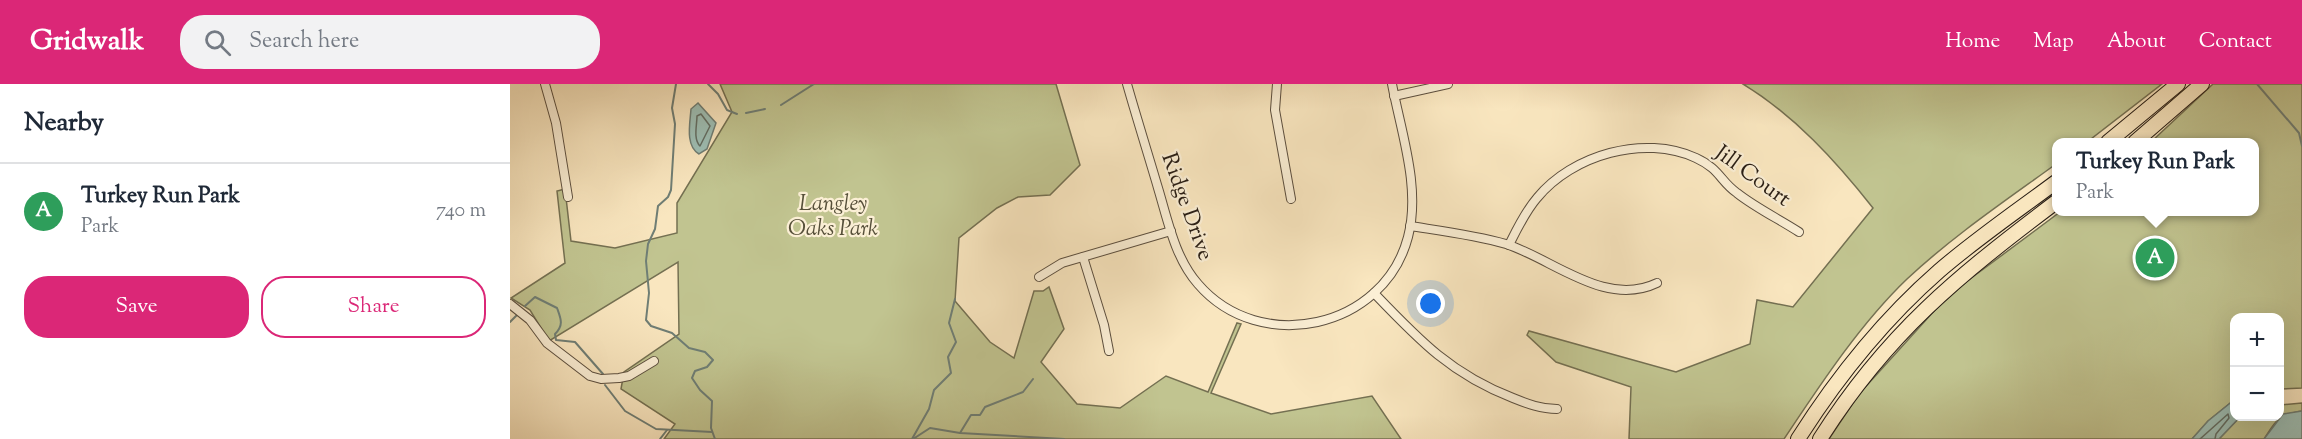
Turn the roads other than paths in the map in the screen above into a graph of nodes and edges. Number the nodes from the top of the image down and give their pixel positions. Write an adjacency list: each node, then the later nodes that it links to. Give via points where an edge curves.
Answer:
1 (545, 84): 12 (street, via 556,123)
2 (1127, 84): 16 (street, Ridge Drive)
3 (1277, 84): 13 (street, via 1275,110)
4 (1392, 84): 8 (street, Ridge Drive)
5 (1448, 84): 8 (street)
6 (2178, 84): 9 (highway)
7 (2201, 86): 10 (highway)
8 (1394, 96): 15 (street, Ridge Drive, via 1412,191)
9 (2113, 138)
10 (2140, 138)
11 (2052, 185): 27 (highway, via 1960,254 1904,304 1854,359)
12 (568, 197)
13 (1291, 199)
14 (2052, 205): 28 (highway, via 1970,267 1923,309 1860,381)
15 (1410, 226): 18 (street); 22 (street, Ridge Drive, via 1398,263)
16 (1171, 231): 19 (street); 22 (street, Ridge Drive, via 1199,285 1226,308 1252,320 1281,326 1310,325 1347,312)
17 (1799, 232): 18 (street, Jill Court, via 1734,192 1715,168 1696,158 1642,148 1598,157 1559,177 1529,208)
18 (1509, 245): 21 (street, via 1614,289 1634,290)
19 (1083, 256): 20 (street, via 1062,263); 24 (street)
20 (1039, 278)
21 (1657, 283)
22 (1374, 293): 26 (street, via 1446,363 1502,394 1540,408)
23 (510, 304): 25 (street, via 530,320 547,343 591,376 629,376)
24 (1109, 351)
25 (654, 362)
26 (1557, 409)
27 (1798, 439)
28 (1820, 439)

